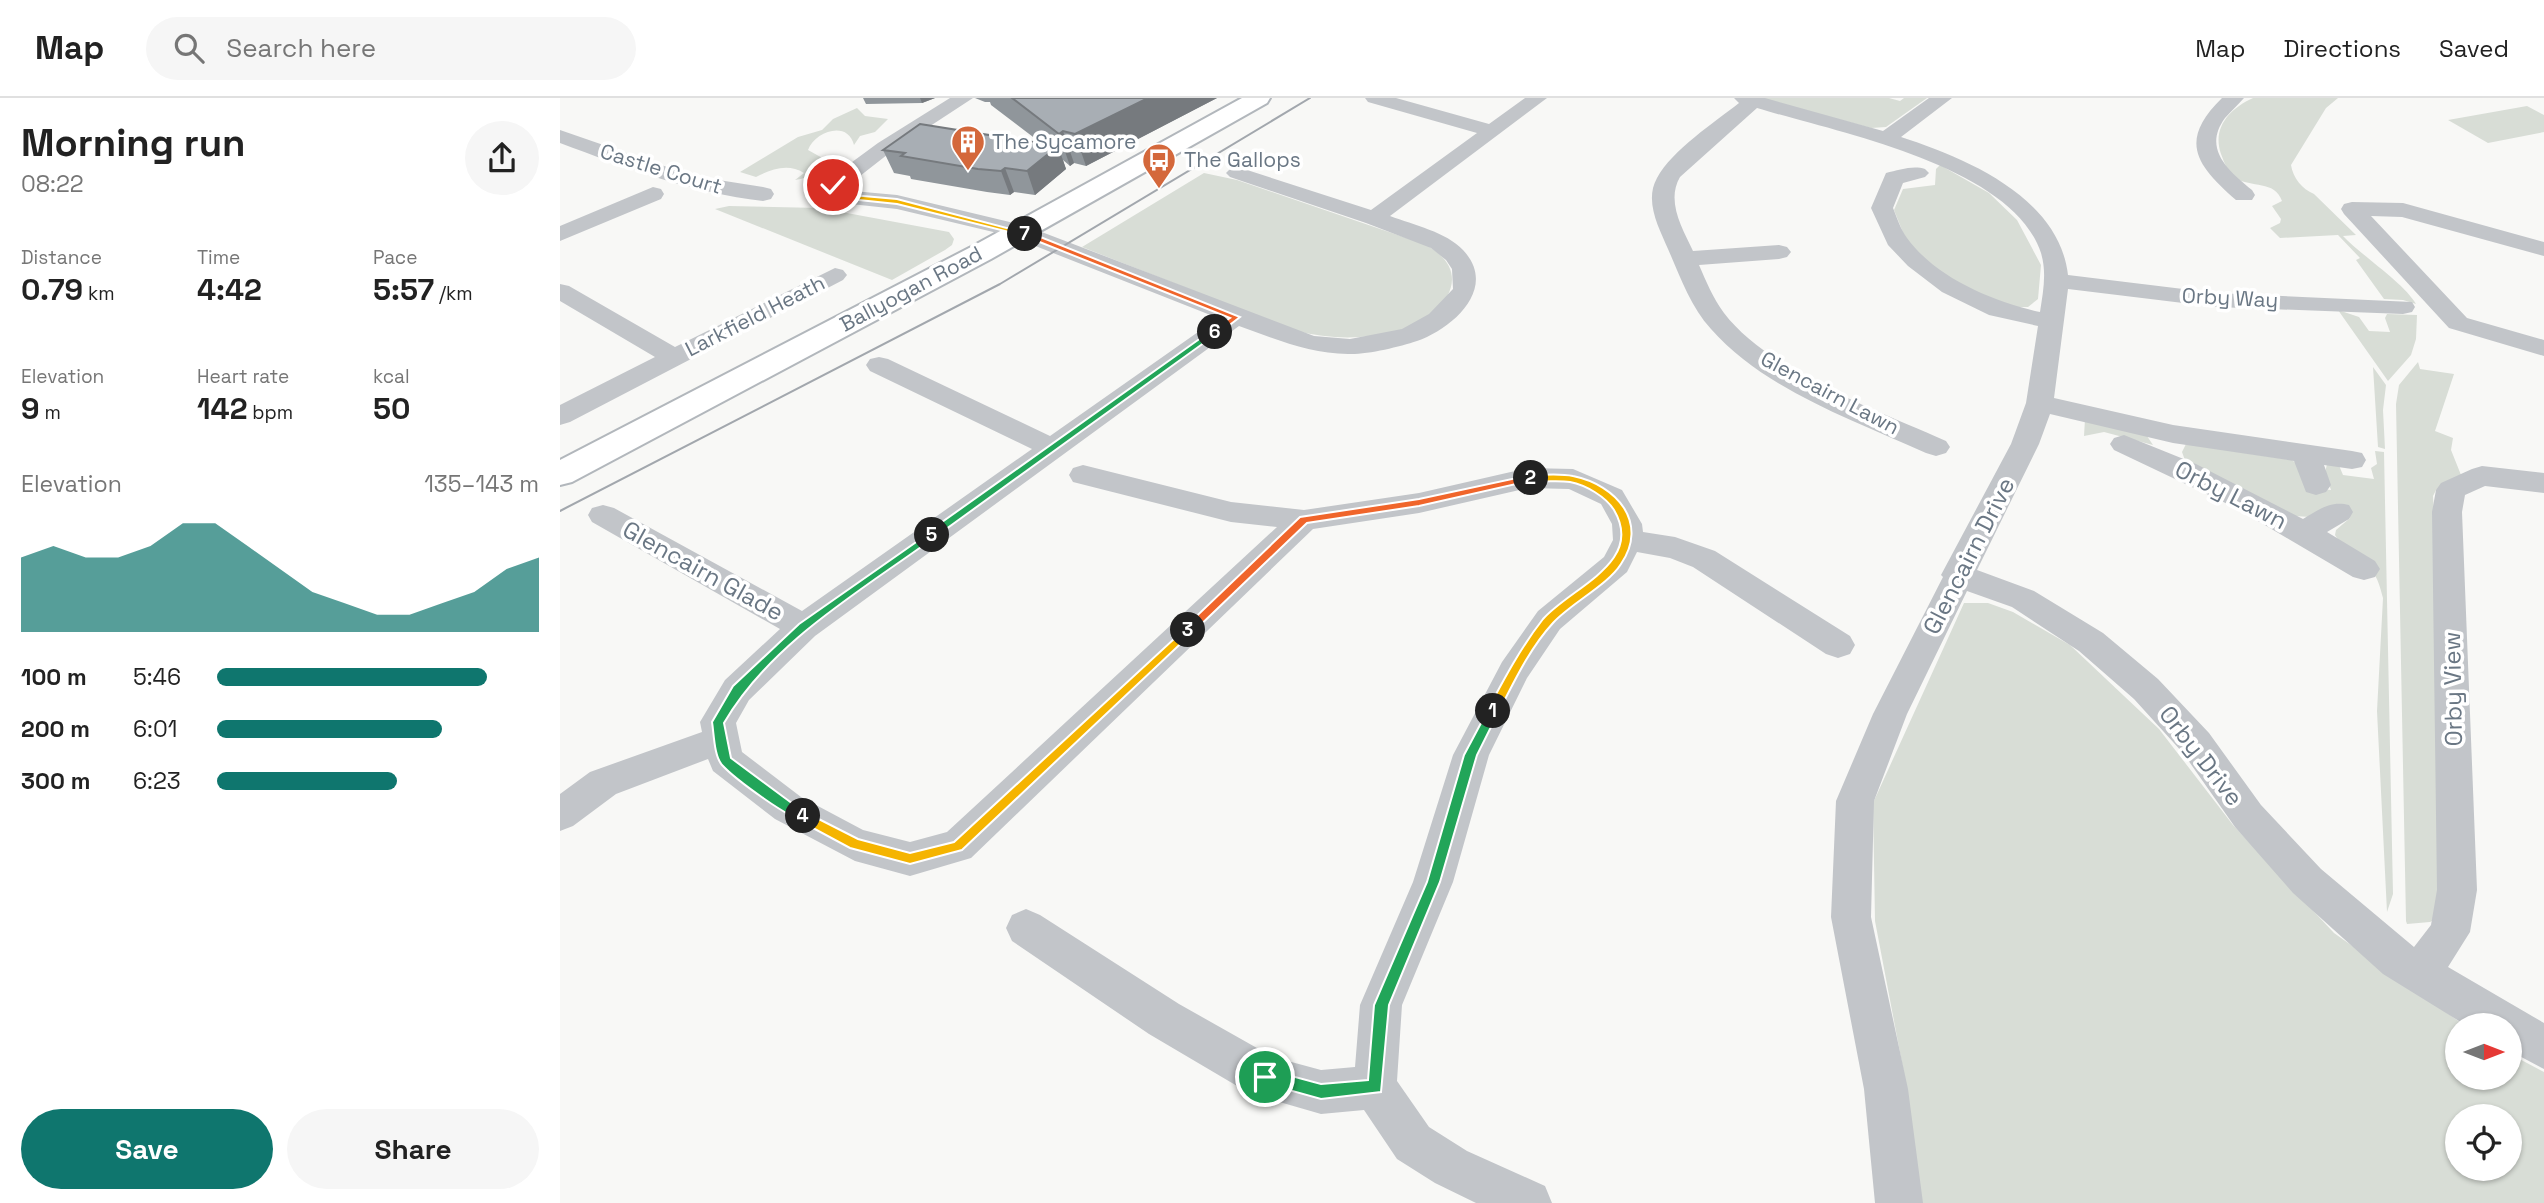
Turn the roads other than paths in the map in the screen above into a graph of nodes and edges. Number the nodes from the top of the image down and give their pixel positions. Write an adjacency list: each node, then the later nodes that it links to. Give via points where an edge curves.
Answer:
1 (963, 98): 16 (street, via 884,147)
2 (1259, 98): 19 (street, Ballyogan Road)
3 (1376, 98): 8 (street)
4 (1537, 98): 8 (street)
5 (1942, 98): 10 (street)
6 (2234, 98): 17 (street, via 2207,126 2203,148 2216,170)
7 (1749, 100): 10 (street, Glencairn Drive); 23 (street, Glencairn Lawn, via 1668,177 1661,198)
8 (1492, 131): 18 (street)
9 (560, 136): 14 (street, Castle Court, via 667,175)
10 (1885, 139): 25 (street, Glencairn Drive, via 1935,155 2019,205 2050,245)
11 (1237, 173): 18 (street)
12 (1918, 173): 29 (street, via 1894,178 1882,208 1896,240 1951,287 1998,310)
13 (653, 194): 20 (street)
14 (764, 194)
15 (800, 195): 16 (street)
16 (822, 195): 19 (street, via 897,202)
17 (2244, 195)
18 (1374, 218): 28 (street, via 1439,243 1461,263 1465,289 1438,319 1409,335 1330,346 1292,339)
19 (1018, 231): 28 (street); 41 (street, Ballyogan Road)
20 (560, 234)
21 (2544, 249): 30 (street, via 2403,210 2352,209 2458,323)
22 (1779, 252): 23 (street)
23 (1685, 260): 37 (street, Glencairn Lawn, via 1719,323 1748,348 1807,385)
24 (835, 275): 31 (street, Larkfield Heath)
25 (2057, 281): 27 (street, Orby Way, via 2216,300); 29 (street, Glencairn Drive)
26 (560, 291): 31 (street, Larkfield Heath)
27 (2403, 307)
28 (1236, 317): 38 (street)
29 (2053, 322): 33 (street, Glencairn Drive)
30 (2544, 348)
31 (674, 357): 34 (street, Larkfield Heath)
32 (879, 365): 38 (street)
33 (2040, 402): 36 (street, Orby Lawn); 51 (street, Glencairn Drive, via 2025,444)
34 (560, 416)
35 (2124, 444): 36 (street, Orby Lawn)
36 (2165, 446): 39 (street, Orby Lawn); 48 (street, Orby Lawn)
37 (1936, 447)
38 (1052, 449): 52 (street)
39 (2306, 453): 40 (street, Orby Lawn); 44 (street, Orby Lawn)
40 (2352, 460)
41 (560, 474)
42 (1083, 475): 47 (street, via 1231,512)
43 (2544, 483): 57 (street, Orby View, via 2483,477 2451,490 2447,512 2457,890 2450,932)
44 (2316, 485)
45 (2338, 512): 48 (street, Orby Lawn)
46 (603, 515): 52 (street, Glencairn Glade)
47 (1304, 520): 49 (street, via 1419,503 1528,478 1573,479 1612,497 1627,524); 54 (street, via 958,846 910,859 855,844 788,808 726,760)
48 (2304, 532): 50 (street, Orby Lawn)
49 (1628, 540): 53 (street, via 1675,548 1703,559); 61 (street, via 1616,564 1549,621 1514,671 1471,755 1433,882 1381,1005)
50 (2364, 569)
51 (1957, 575): 57 (street, Orby Drive, via 2023,598 2091,642 2146,689 2196,743 2248,816 2307,881 2398,960); 63 (street, Glencairn Drive, via 1890,714 1855,801 1851,917 1886,1089)
52 (803, 627): 54 (street, via 737,690 718,722)
53 (1838, 645)
54 (720, 740): 55 (street, via 603,783)
55 (560, 815)
56 (1026, 928): 61 (street, via 1164,1019 1265,1077 1321,1092)
57 (2420, 973): 58 (street, Orby Drive)
58 (2486, 1013)
59 (2522, 1035): 60 (street, Orby Drive)
60 (2544, 1048)
61 (1375, 1087): 62 (street, via 1413,1143 1451,1167)
62 (1528, 1203)
63 (1899, 1203)

